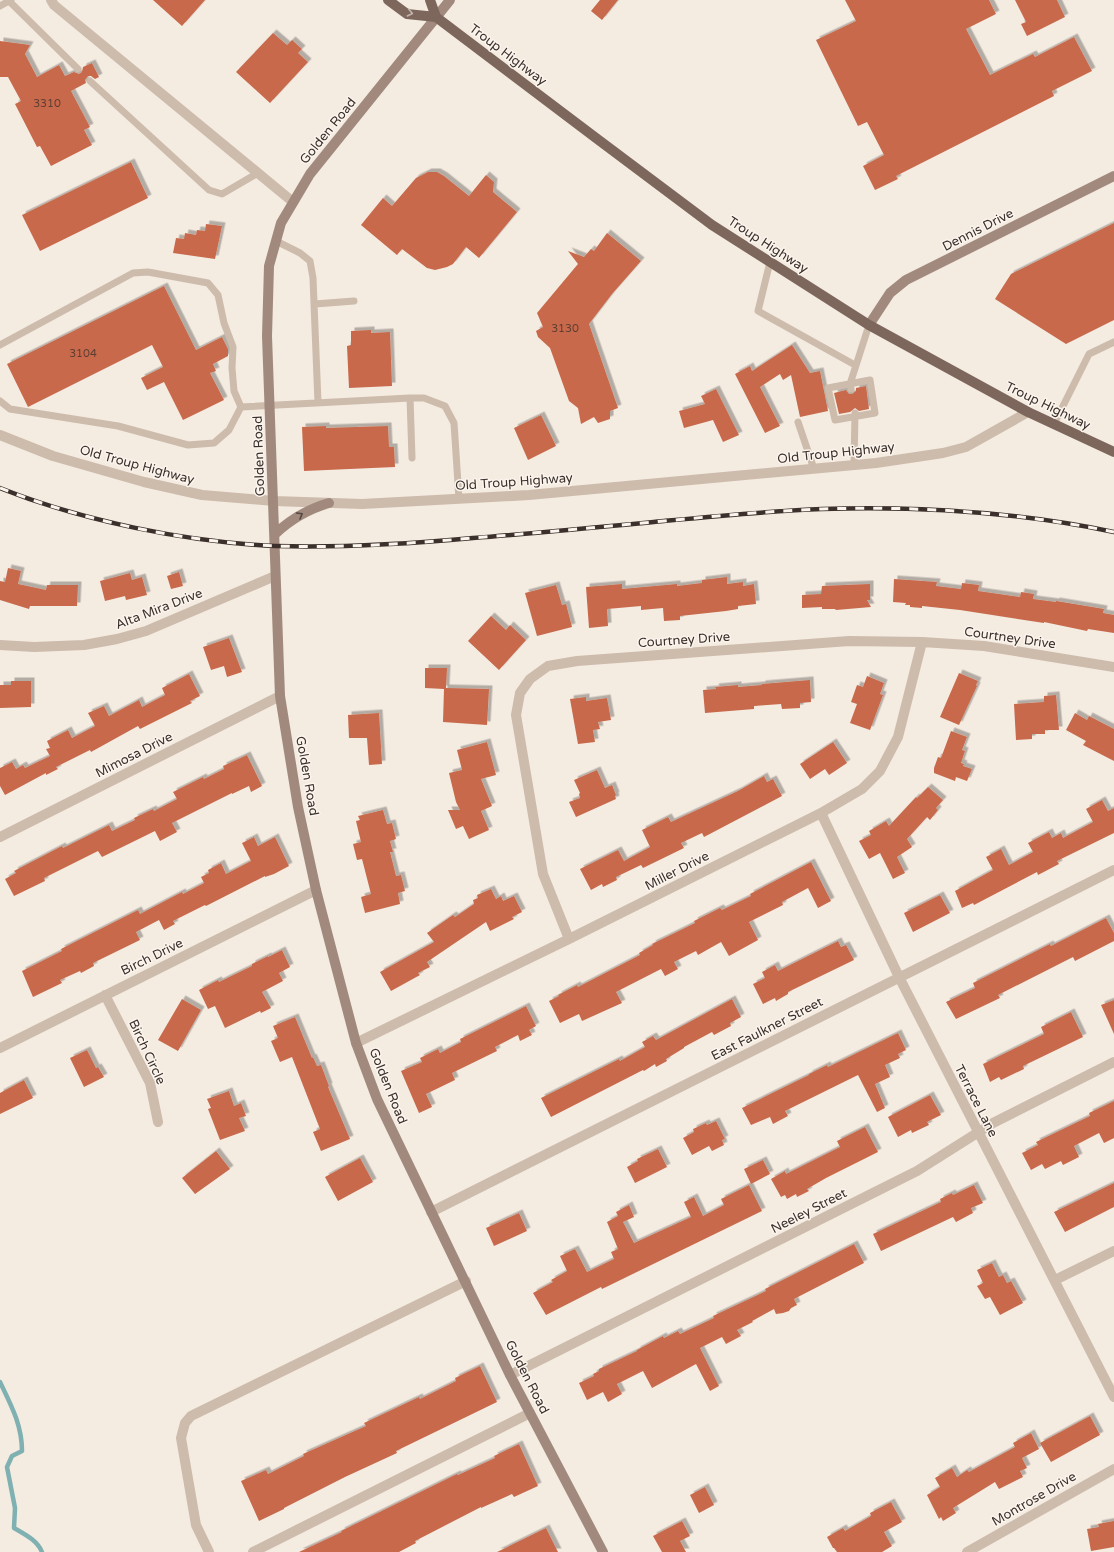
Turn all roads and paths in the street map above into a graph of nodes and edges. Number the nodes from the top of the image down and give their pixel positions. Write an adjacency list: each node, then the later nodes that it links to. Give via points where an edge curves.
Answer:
1 (51, 0): 10 (street)
2 (388, 0): 7 (main road, one-way to 7, via 407,14)
3 (430, 0): 7 (main road)
4 (450, 0): 7 (street, Golden Road)
5 (10, 1): 6 (lane); 8 (lane)
6 (0, 6)
7 (436, 16): 12 (street, Golden Road, via 310,174); 14 (main road, Troup Highway, via 662,189)
8 (78, 70)
9 (90, 81): 10 (lane, via 209,190 222,194)
10 (258, 172): 12 (street)
11 (1114, 176): 17 (street, Dennis Drive, via 906,280 890,293)
12 (293, 202): 13 (street, Golden Road, via 281,223)
13 (276, 241): 16 (lane, via 310,261); 25 (street, Golden Road, via 269,266 267,336)
14 (770, 262): 17 (main road, Troup Highway); 20 (lane, via 758,311)
15 (354, 301): 16 (lane)
16 (314, 304): 24 (lane)
17 (869, 325): 20 (lane); 27 (main road, Troup Highway)
18 (1114, 342): 30 (lane, via 1090,354)
19 (0, 345): 26 (lane, via 133,274 148,272 208,283 218,295 224,323 234,347 234,391)
20 (855, 365): 21 (lane)
21 (850, 387): 28 (lane, via 870,380 875,413); 28 (lane, via 828,388 835,420)
22 (410, 398): 24 (lane); 33 (lane); 36 (lane, via 424,398 445,406 454,423)
23 (0, 401): 26 (lane, via 10,410 118,426 188,445 214,443 229,430)
24 (318, 402): 25 (lane)
25 (270, 405): 26 (lane); 37 (street, Golden Road)
26 (241, 406)
27 (1028, 412): 30 (main road, Troup Highway); 34 (street, Old Troup Highway, via 966,447 943,453)
28 (855, 415): 34 (lane)
29 (798, 422): 35 (lane)
30 (1054, 424): 32 (main road, Troup Highway)
31 (0, 434): 37 (street, Old Troup Highway, via 53,456 144,482 202,495)
32 (1114, 452)
33 (412, 458)
34 (854, 464): 35 (street, Old Troup Highway)
35 (814, 468): 36 (street, Old Troup Highway, via 528,496)
36 (459, 499): 38 (street, Old Troup Highway, via 362,504)
37 (274, 501): 38 (street, Old Troup Highway); 39 (street, Golden Road)
38 (329, 503): 39 (street, one-way to 38, via 302,513)
39 (275, 534): 40 (street, Golden Road)
40 (275, 576): 42 (street, Alta Mira Drive, via 146,631 117,639 84,645); 44 (street, Golden Road)
41 (922, 642): 43 (street, Courtney Drive, via 984,646); 45 (street, Miller Drive, via 898,737 880,771 862,789); 49 (street, Courtney Drive, via 849,641 577,661 548,666 530,679 520,693 516,715 543,874)
42 (0, 645)
43 (1114, 666)
44 (280, 696): 46 (street, Mimosa Drive); 48 (street, Golden Road, via 298,807)
45 (821, 813): 49 (street, Miller Drive); 50 (street, Terrace Lane)
46 (0, 837)
47 (1114, 870): 50 (street, East Faulkner Street)
48 (316, 890): 51 (street, Birch Drive); 52 (street, Golden Road)
49 (569, 939): 52 (street, Miller Drive)
50 (899, 977): 56 (street, Terrace Lane); 57 (street, East Faulkner Street)
51 (105, 995): 53 (street, Birch Drive); 55 (street, Birch Circle, via 150,1083)
52 (356, 1043): 57 (street, Golden Road, via 377,1099)
53 (0, 1048)
54 (1114, 1062): 56 (street, Neeley Street)
55 (158, 1122)
56 (978, 1133): 59 (street, Terrace Lane); 61 (street, Neeley Street, via 917,1171)
57 (431, 1212): 60 (street, Golden Road)
58 (1114, 1251): 59 (street)
59 (1055, 1280): 62 (street, Terrace Lane)
60 (466, 1281): 61 (street, Golden Road); 65 (street, via 191,1416 185,1424 181,1438 196,1525)
61 (510, 1375): 63 (street, Golden Road)
62 (1114, 1397)
63 (530, 1413): 66 (street); 67 (street, Golden Road)
64 (1114, 1469): 68 (street, Montrose Drive)
65 (209, 1552)
66 (253, 1552)
67 (603, 1552)
68 (967, 1552)

